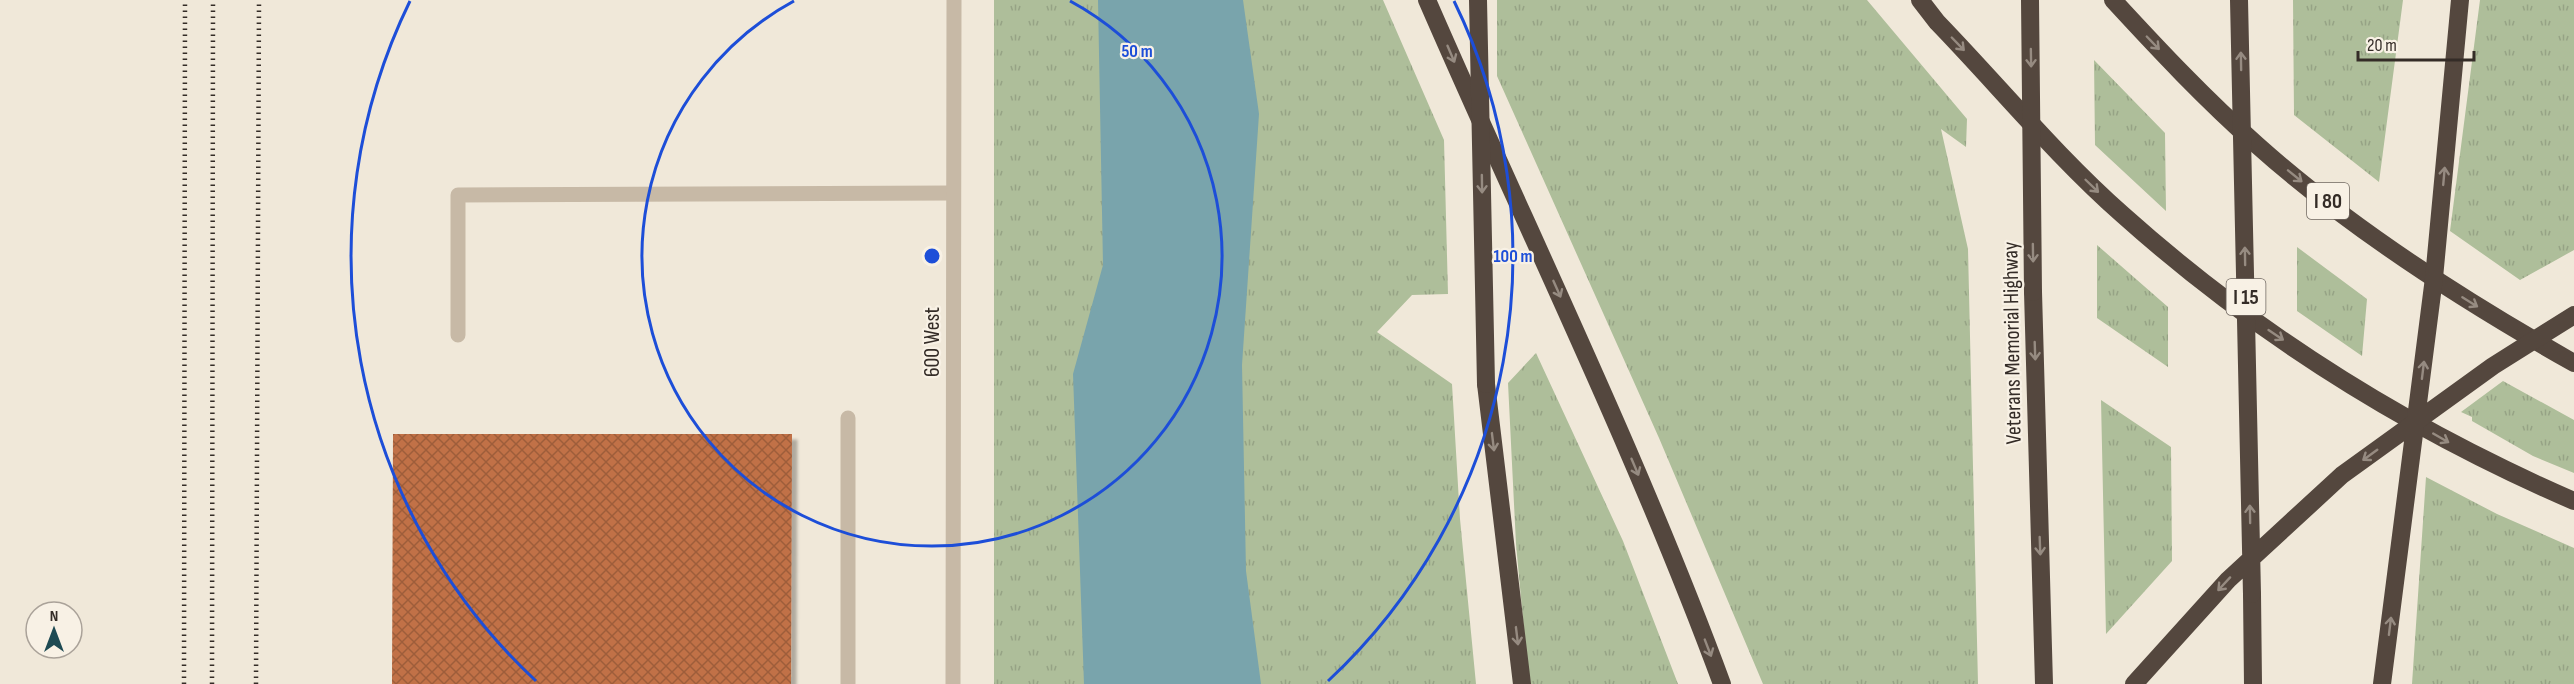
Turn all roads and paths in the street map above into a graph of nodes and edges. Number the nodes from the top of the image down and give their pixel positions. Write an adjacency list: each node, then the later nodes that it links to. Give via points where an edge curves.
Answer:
1 (954, 0): 9 (street, 600 West)
2 (1427, 0): 18 (highway, one-way to 18, via 1613,414)
3 (1478, 0): 17 (highway, one-way to 17, bridge, via 1486,384)
4 (1920, 0): 14 (highway, one-way to 14, via 2092,187 2222,296 2394,411 2461,449)
5 (2030, 0): 19 (highway, Veterans Memorial Highway, one-way to 19, bridge)
6 (2113, 0): 12 (highway, I 80, one-way to 12, via 2225,115 2301,182 2464,298)
7 (2239, 0): 21 (highway, I 15, one-way to 7, bridge)
8 (2460, 0): 22 (highway, one-way to 8, bridge, via 2434,278)
9 (953, 193): 11 (street, via 458,195); 16 (street, 600 West)
10 (2574, 315): 20 (highway, one-way to 20, bridge, via 2493,366 2342,475 2228,580)
11 (458, 335)
12 (2574, 363)
13 (848, 418): 15 (street)
14 (2574, 501)
15 (848, 684)
16 (953, 684)
17 (1522, 684)
18 (1722, 684)
19 (2044, 684)
20 (2134, 684)
21 (2253, 684)
22 (2382, 684)

